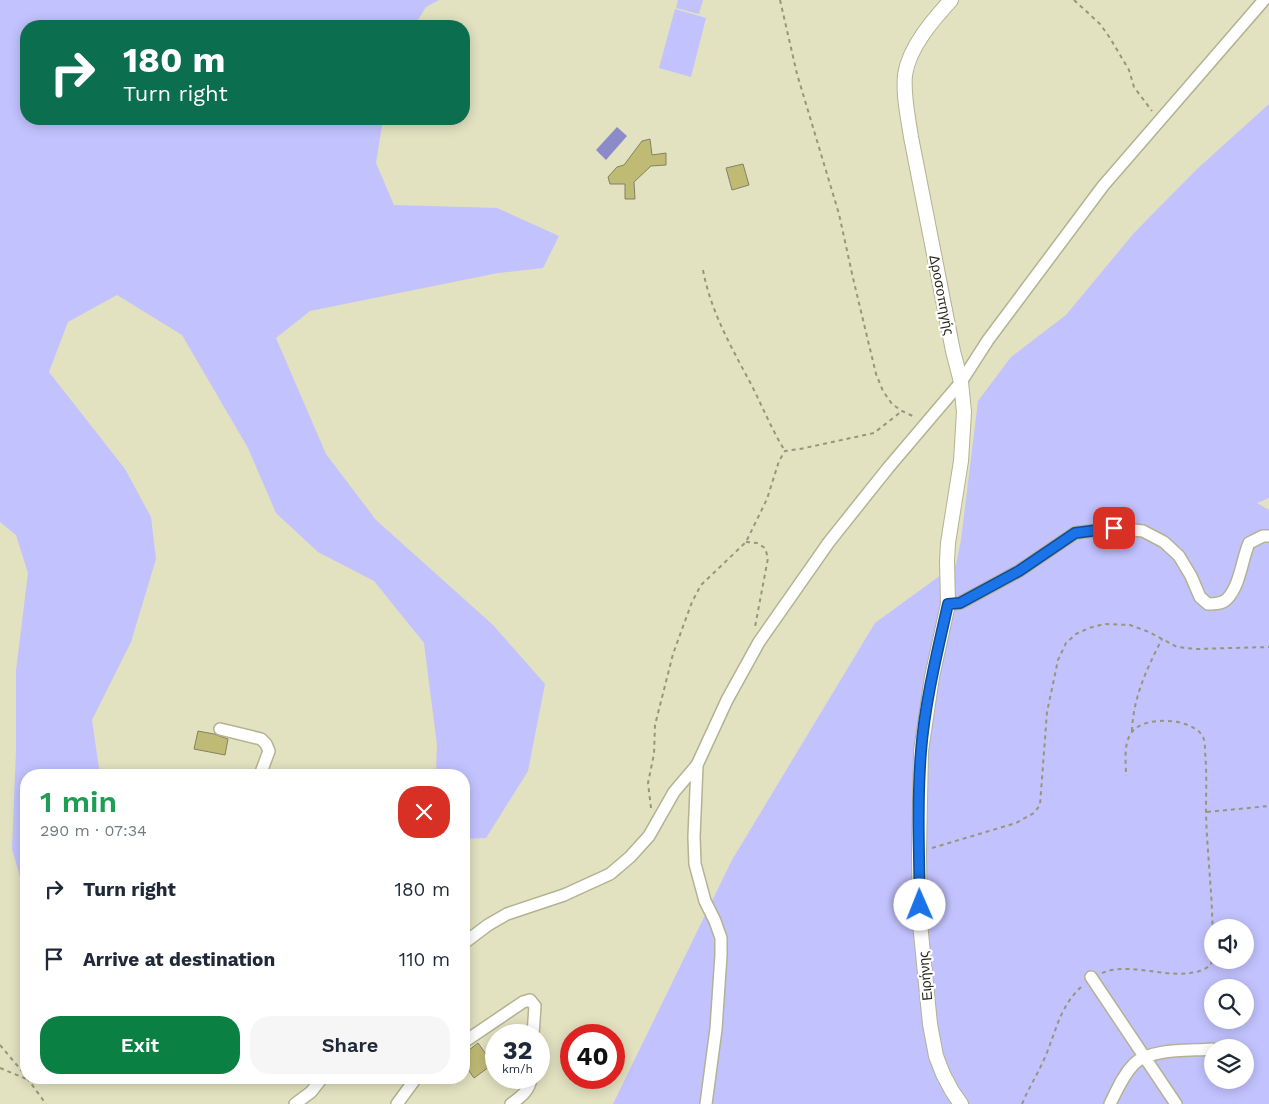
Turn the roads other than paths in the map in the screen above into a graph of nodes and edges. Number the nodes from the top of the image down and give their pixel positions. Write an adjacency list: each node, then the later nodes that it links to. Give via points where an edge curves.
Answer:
1 (951, 0): 3 (street, Δροσοπηγής, via 917,46 905,76 913,146)
2 (1264, 0): 3 (street, via 1103,186 988,340)
3 (961, 382): 5 (street, Δροσοπηγής, via 964,412 961,462 948,542); 7 (street, via 829,542 759,642 727,700)
4 (1269, 536): 5 (street, via 1249,543 1234,588 1226,600 1218,604 1208,604 1200,597 1179,556 1164,542 1143,531 1114,528 1075,533 1019,571 960,603)
5 (948, 604): 24 (street, Ειρήνης, via 932,677 921,751 918,852 920,923 930,1024 936,1056)
6 (220, 729): 8 (street, via 261,739 269,751)
7 (697, 766): 9 (street, via 674,792 648,836 610,874 564,895 507,914); 23 (street, via 695,864 720,938 721,955)
8 (262, 769)
9 (470, 938)
10 (1091, 977): 16 (street)
11 (491, 1024): 12 (street, via 530,1000 535,1006)
12 (534, 1024)
13 (485, 1028): 14 (street)
14 (470, 1038)
15 (1204, 1050): 16 (street)
16 (1144, 1056): 25 (street, via 1122,1080); 26 (street)
17 (317, 1084): 20 (street)
18 (412, 1084): 21 (street)
19 (527, 1089): 22 (street)
20 (295, 1104)
21 (397, 1104)
22 (511, 1104)
23 (706, 1104)
24 (961, 1104)
25 (1110, 1104)
26 (1176, 1104)

